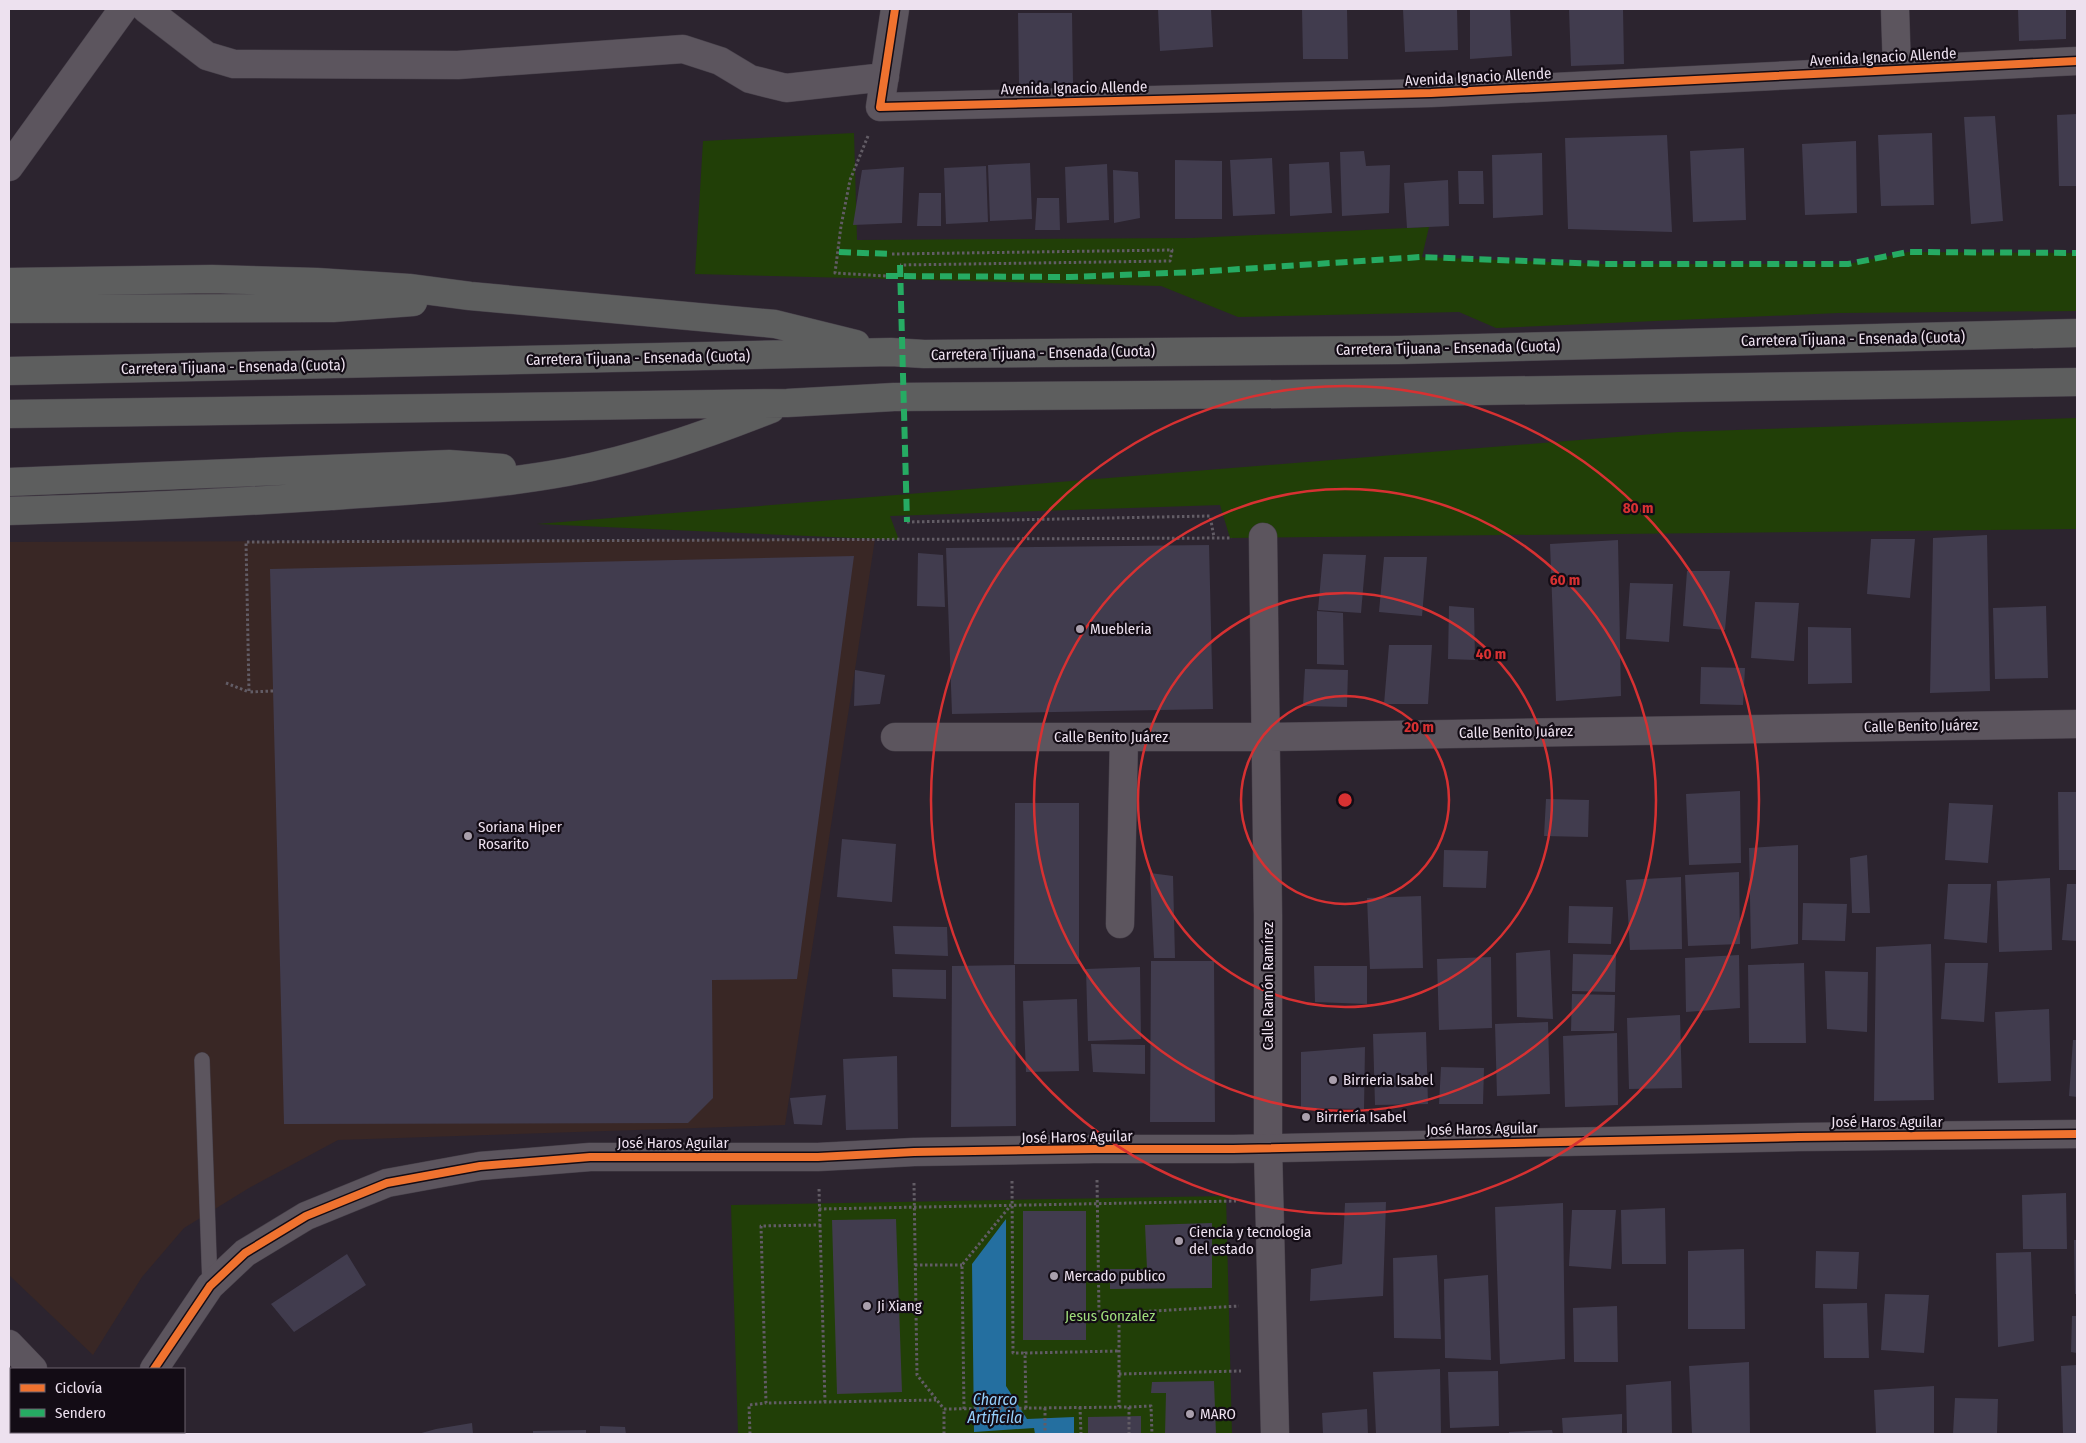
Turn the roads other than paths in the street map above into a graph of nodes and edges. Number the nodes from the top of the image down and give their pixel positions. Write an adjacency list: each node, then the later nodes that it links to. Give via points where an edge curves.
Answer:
1 (124, 9): 8 (street)
2 (146, 9): 7 (street, via 207,56 234,64 458,65 683,49 720,61 750,79 786,88)
3 (895, 9): 7 (street)
4 (1894, 9): 6 (street)
5 (2077, 61): 6 (street, Avenida Ignacio Allende)
6 (1897, 70): 7 (street, Avenida Ignacio Allende, via 1431,93 880,107)
7 (885, 77)
8 (9, 168)
9 (9, 282): 10 (highway, via 212,279 409,288)
10 (470, 296): 11 (highway, via 333,308); 13 (highway, via 775,324)
11 (9, 309)
12 (2077, 333): 13 (highway, Carretera Tijuana - Ensenada (Cuota), via 1399,350)
13 (891, 352): 14 (highway, Carretera Tijuana - Ensenada (Cuota))
14 (9, 371)
15 (2077, 382): 16 (highway, via 894,397)
16 (787, 403): 17 (highway); 18 (highway, via 704,435)
17 (9, 414)
18 (567, 472): 19 (highway, via 449,464); 20 (highway, via 392,492)
19 (9, 482)
20 (9, 511)
21 (1263, 537): 25 (street, Calle Ramón Ramírez)
22 (2077, 724): 25 (street, Calle Benito Juárez)
23 (895, 736): 24 (street, Calle Benito Juárez)
24 (1124, 737): 25 (street, Calle Benito Juárez); 26 (street)
25 (1265, 737): 29 (street, Calle Ramón Ramírez)
26 (1120, 924)
27 (202, 1060): 30 (lane)
28 (2077, 1134): 29 (street, José Haros Aguilar)
29 (1268, 1148): 30 (street, José Haros Aguilar, via 914,1152 818,1157 590,1157 480,1166 387,1183 306,1216 245,1253); 34 (street, Calle Ramón Ramírez)
30 (210, 1286): 33 (street, José Haros Aguilar)
31 (9, 1344): 32 (street)
32 (32, 1368)
33 (155, 1368)
34 (1275, 1434)

